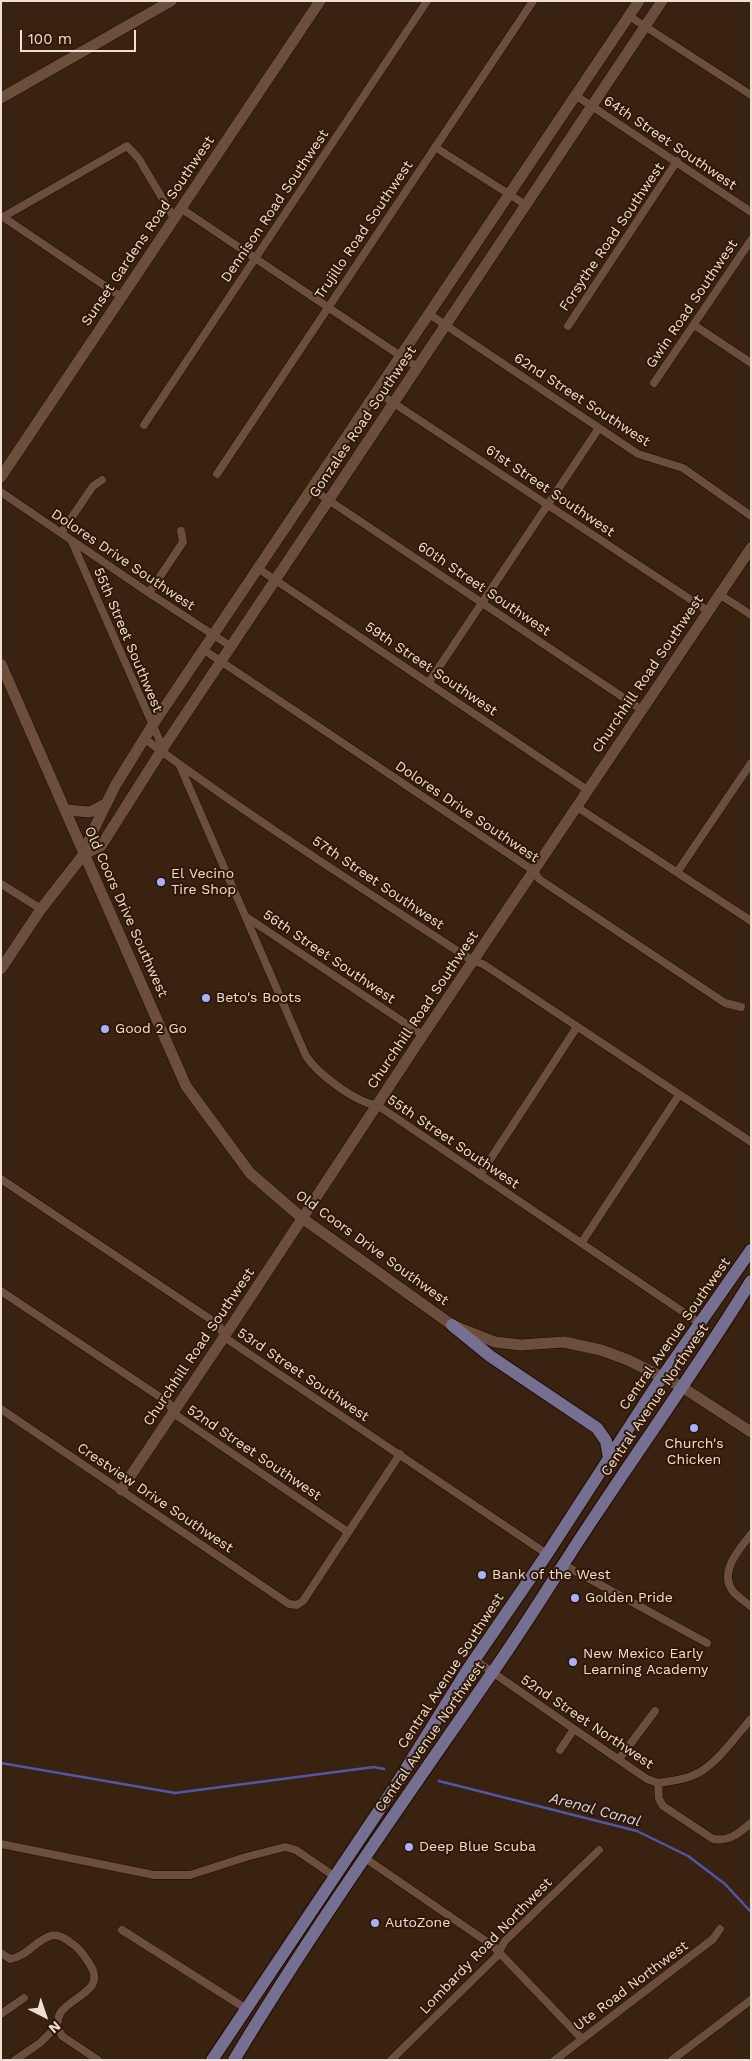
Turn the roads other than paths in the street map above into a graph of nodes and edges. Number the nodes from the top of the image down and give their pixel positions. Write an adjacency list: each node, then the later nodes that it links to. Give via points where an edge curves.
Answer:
1 (171, 1): 11 (street)
2 (320, 1): 17 (street, Sunset Gardens Road Southwest)
3 (427, 1): 21 (street, Dennison Road Southwest)
4 (533, 1): 13 (street, Trujillo Road Southwest)
5 (639, 1): 7 (street, Gonzales Road Southwest)
6 (662, 1): 8 (street, Gonzales Road Southwest)
7 (629, 16): 8 (street); 9 (street, Gonzales Road Southwest)
8 (645, 26): 10 (street); 12 (street, Gonzales Road Southwest)
9 (575, 95): 12 (street, 64th Street Southwest); 15 (street, Gonzales Road Southwest)
10 (751, 95)
11 (1, 98)
12 (592, 106): 14 (street, 64th Street Southwest); 16 (street, Gonzales Road Southwest)
13 (435, 147): 15 (street); 23 (street, Trujillo Road Southwest)
14 (677, 161): 18 (street, 64th Street Southwest); 27 (street, Forsythe Road Southwest)
15 (508, 194): 16 (street); 24 (street, Gonzales Road Southwest)
16 (526, 205): 25 (street, Gonzales Road Southwest)
17 (182, 209): 19 (street, Sunset Gardens Road Southwest); 21 (street)
18 (751, 212)
19 (174, 218): 22 (street, Sunset Gardens Road Southwest); 22 (street, via 128,146 2,217)
20 (751, 240): 26 (street, Gwin Road Southwest)
21 (255, 258): 23 (street); 34 (street, Dennison Road Southwest)
22 (120, 296): 37 (street, Sunset Gardens Road Southwest)
23 (327, 307): 28 (street); 36 (street, Trujillo Road Southwest)
24 (429, 314): 25 (street, 62nd Street Southwest); 28 (street, Gonzales Road Southwest)
25 (446, 325): 30 (street, Gonzales Road Southwest); 35 (street, 62nd Street Southwest)
26 (694, 325): 29 (street); 31 (street, Gwin Road Southwest)
27 (568, 326)
28 (401, 356): 30 (street); 32 (street, Gonzales Road Southwest)
29 (751, 363)
30 (418, 367): 33 (street, Gonzales Road Southwest)
31 (654, 383)
32 (377, 392): 33 (street, 61st Street Southwest); 39 (street, Gonzales Road Southwest)
33 (394, 403): 41 (street, Gonzales Road Southwest); 42 (street, 61st Street Southwest)
34 (144, 425)
35 (598, 428): 42 (street); 43 (street, 62nd Street Southwest, via 638,454 683,468)
36 (217, 474)
37 (1, 477)
38 (102, 480): 45 (street, via 93,486)
39 (312, 489): 41 (street, 60th Street Southwest); 48 (street, Gonzales Road Southwest)
40 (1, 492): 45 (street, Dolores Drive Southwest)
41 (329, 500): 49 (street, Gonzales Road Southwest); 52 (street, 60th Street Southwest)
42 (547, 504): 52 (street); 53 (street, 61st Street Southwest)
43 (751, 516)
44 (181, 531): 50 (street, via 183,542)
45 (61, 533): 46 (street, Dolores Drive Southwest)
46 (72, 541): 50 (street, Dolores Drive Southwest); 62 (street, 55th Street Southwest)
47 (751, 548): 51 (street, Churchhill Road Southwest)
48 (259, 569): 49 (street, 59th Street Southwest); 55 (street, Gonzales Road Southwest)
49 (276, 580): 56 (street, Gonzales Road Southwest); 60 (street, 59th Street Southwest)
50 (149, 593): 55 (street, Dolores Drive Southwest)
51 (719, 594): 53 (street, Churchhill Road Southwest); 54 (street)
52 (482, 603): 60 (street); 61 (street, 60th Street Southwest)
53 (708, 612): 61 (street, Churchhill Road Southwest)
54 (751, 615)
55 (214, 636): 56 (street, Dolores Drive Southwest); 57 (street, Gonzales Road Southwest)
56 (232, 647): 58 (street, Gonzales Road Southwest)
57 (204, 650): 58 (street, Dolores Drive Southwest); 62 (street, Gonzales Road Southwest)
58 (222, 662): 64 (street, Gonzales Road Southwest); 72 (street, Dolores Drive Southwest)
59 (1, 664): 70 (street, Old Coors Drive Southwest)
60 (429, 682): 67 (street, 59th Street Southwest)
61 (642, 710): 67 (street, Churchhill Road Southwest)
62 (152, 726): 63 (street, Gonzales Road Southwest); 64 (street, 55th Street Southwest)
63 (145, 739): 64 (street, 57th Street Southwest); 68 (street, Gonzales Road Southwest)
64 (162, 750): 66 (street, 57th Street Southwest); 71 (street, Gonzales Road Southwest, via 100,846)
65 (751, 763): 73 (street)
66 (180, 766): 76 (street, 55th Street Southwest); 78 (street, 57th Street Southwest)
67 (589, 791): 69 (street, Churchhill Road Southwest)
68 (107, 802): 70 (street, via 90,812); 71 (street, Gonzales Road Southwest)
69 (577, 807): 72 (street, Churchhill Road Southwest); 73 (street)
70 (66, 810): 71 (street, Old Coors Drive Southwest)
71 (84, 854): 75 (street, Gonzales Road Southwest); 88 (street, Old Coors Drive Southwest, via 186,1086 250,1172)
72 (534, 871): 78 (street, Churchhill Road Southwest); 80 (street, Dolores Drive Southwest, via 538,879 725,1003)
73 (678, 871): 77 (street)
74 (1, 884): 75 (street)
75 (42, 909): 79 (street, Gonzales Road Southwest)
76 (247, 918): 82 (street, 56th Street Southwest); 84 (street, 55th Street Southwest, via 312,1065 366,1104)
77 (751, 921)
78 (473, 961): 81 (street, 57th Street Southwest, via 483,964); 82 (street, Churchhill Road Southwest)
79 (1, 969)
80 (742, 1007)
81 (577, 1028): 83 (street, 57th Street Southwest); 86 (street)
82 (423, 1035): 84 (street, Churchhill Road Southwest)
83 (679, 1095): 85 (street, 57th Street Southwest); 89 (street)
84 (377, 1105): 86 (street, 55th Street Southwest); 88 (street, Churchhill Road Southwest)
85 (751, 1142)
86 (480, 1175): 89 (street, 55th Street Southwest)
87 (1, 1179): 95 (street, 53rd Street Southwest, via 219,1325)
88 (302, 1218): 94 (street, Old Coors Drive Southwest); 95 (street, Churchhill Road Southwest)
89 (582, 1242): 93 (street, 55th Street Southwest)
90 (751, 1250): 93 (main road, Central Avenue Southwest)
91 (751, 1281): 97 (main road, Central Avenue Northwest)
92 (1, 1291): 99 (street, 52nd Street Southwest, via 169,1403)
93 (701, 1324): 96 (main road, Central Avenue Southwest)
94 (452, 1325): 96 (street, Old Coors Drive Southwest, via 495,1342 522,1345 564,1342 601,1350); 102 (main road, via 490,1356 597,1428 606,1441)
95 (224, 1337): 99 (street, Churchhill Road Southwest); 101 (street, 53rd Street Southwest)
96 (663, 1378): 97 (street, Old Coors Drive Southwest); 102 (main road, Central Avenue Southwest)
97 (682, 1387): 100 (street, Old Coors Drive Southwest); 107 (main road, Central Avenue Northwest)
98 (1, 1410): 103 (street, Crestview Drive Southwest)
99 (173, 1413): 103 (street, Churchhill Road Southwest); 104 (street, 52nd Street Southwest)
100 (751, 1432)
101 (400, 1454): 104 (street); 106 (street, 53rd Street Southwest)
102 (610, 1458): 106 (main road, Central Avenue Southwest)
103 (121, 1490): 104 (street, Crestview Drive Southwest, via 289,1604 297,1606)
104 (348, 1532)
105 (751, 1534): 108 (street, via 731,1562 728,1574 732,1591)
106 (547, 1554): 110 (main road, Central Avenue Southwest)
107 (562, 1564): 109 (street); 111 (main road, Central Avenue Northwest)
108 (750, 1606)
109 (707, 1643)
110 (475, 1660): 111 (street, 52nd Street Northwest); 122 (main road, Central Avenue Southwest)
111 (493, 1672): 114 (street, 52nd Street Northwest); 121 (main road, Central Avenue Northwest)
112 (655, 1711): 116 (street)
113 (751, 1719): 117 (street, via 717,1757 696,1774)
114 (574, 1729): 115 (street); 116 (street, 52nd Street Northwest)
115 (560, 1750)
116 (619, 1759): 117 (street, 52nd Street Northwest)
117 (658, 1783): 118 (street, 52nd Street Northwest, via 663,1806 705,1835 723,1841)
118 (751, 1823)
119 (1, 1844): 122 (street, via 170,1876 190,1875 285,1847 296,1850)
120 (599, 1850): 125 (street, Lombardy Road Northwest, via 505,1941)
121 (365, 1858): 125 (street); 136 (main road, Central Avenue Northwest)
122 (334, 1876): 129 (main road, Central Avenue Southwest)
123 (720, 1929): 132 (street, Ute Road Northwest, via 713,1940)
124 (122, 1930): 129 (street)
125 (500, 1952): 132 (street); 137 (street, Lombardy Road Northwest)
126 (1, 1953): 131 (street, via 10,1959 18,1958 49,1936 66,1939 79,1949 94,1971 94,1981 90,1989 61,2012)
127 (24, 1998): 130 (street)
128 (751, 2000): 139 (street)
129 (245, 2008): 135 (main road, Central Avenue Southwest)
130 (1, 2014)
131 (57, 2026): 133 (street, via 40,2043); 134 (street, via 62,2036)
132 (582, 2039): 138 (street, Ute Road Northwest)
133 (15, 2060)
134 (98, 2060)
135 (212, 2060)
136 (234, 2060)
137 (391, 2060)
138 (555, 2060)
139 (672, 2060)

